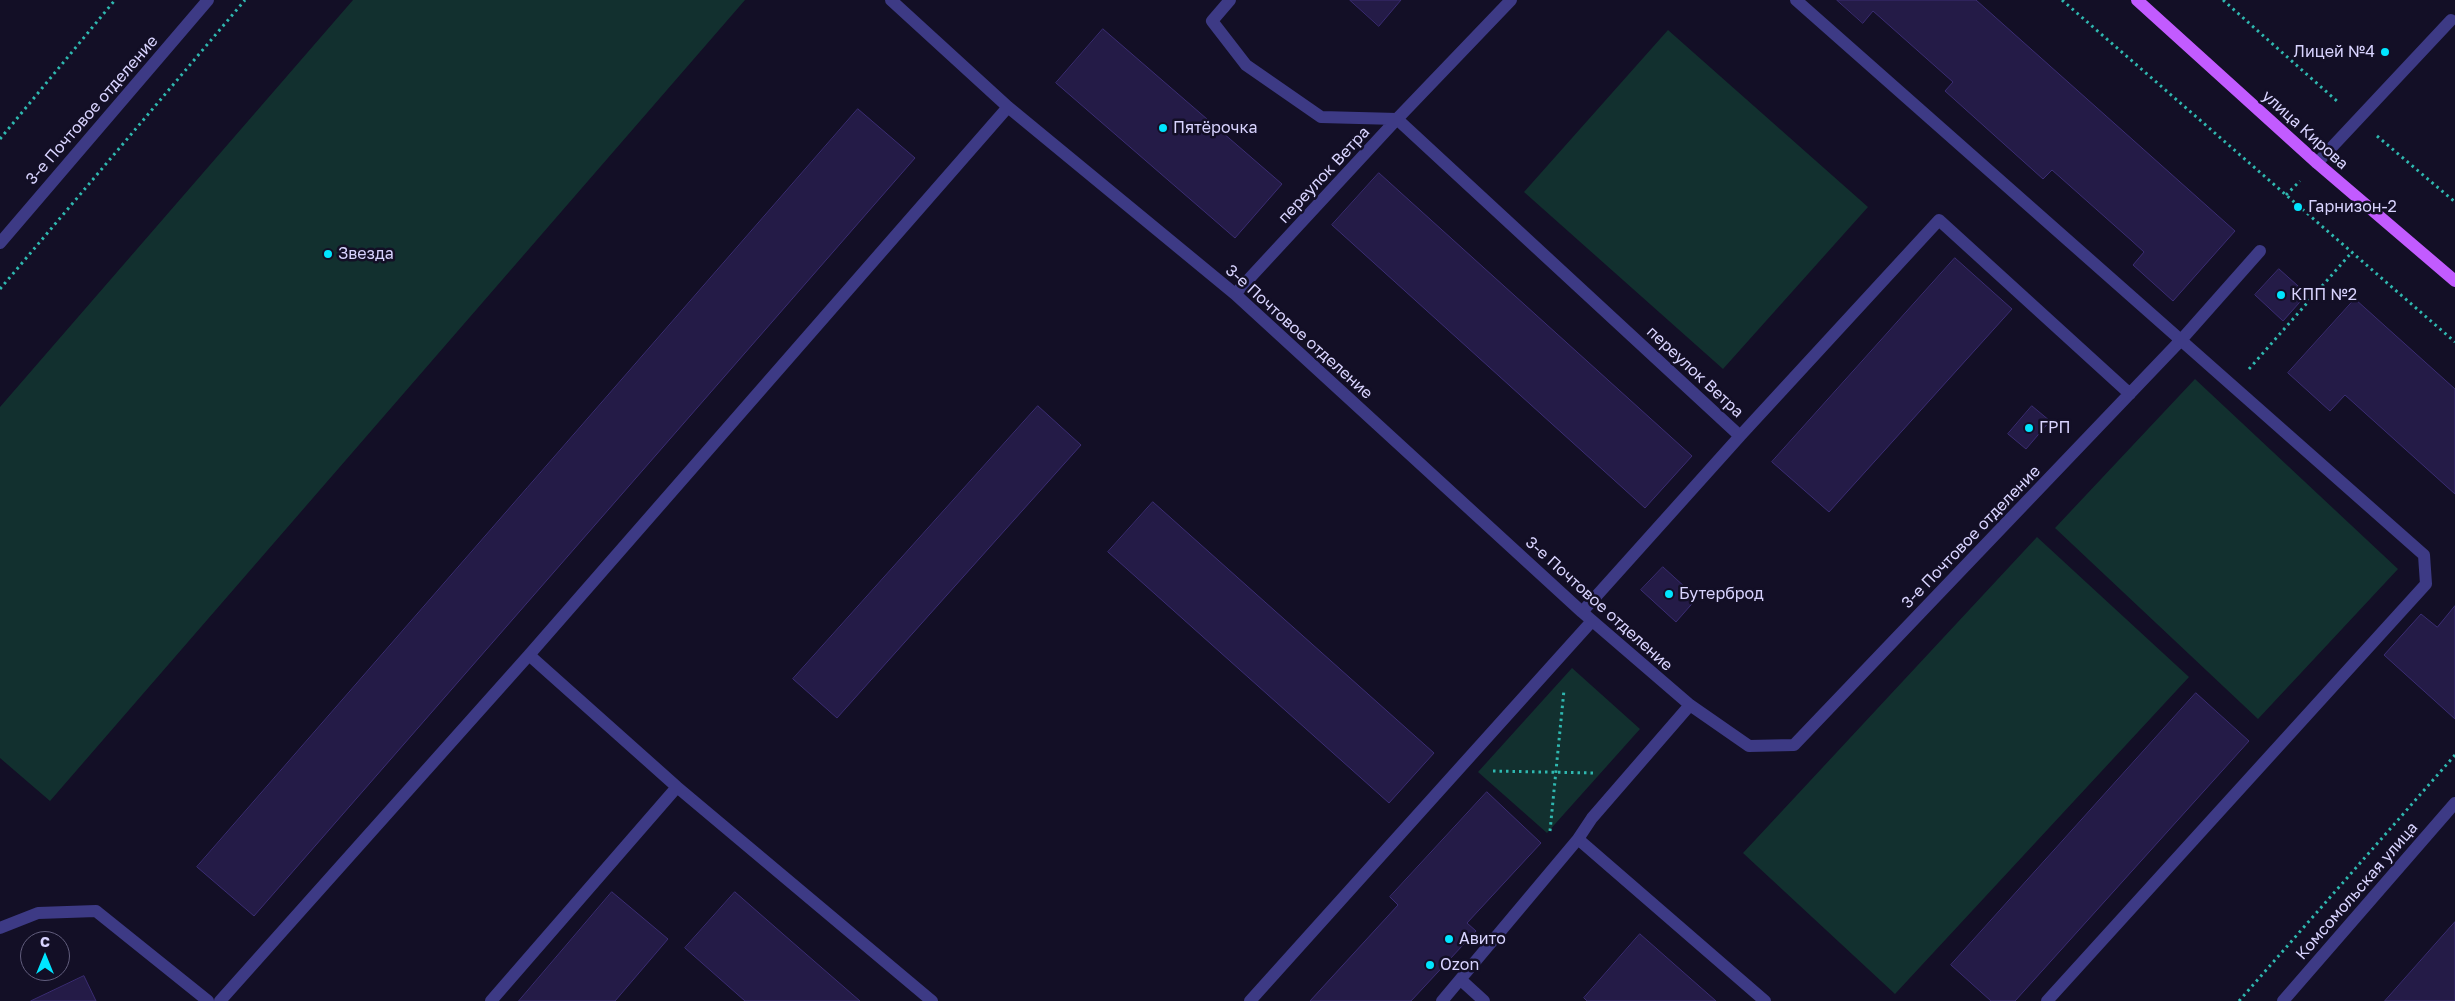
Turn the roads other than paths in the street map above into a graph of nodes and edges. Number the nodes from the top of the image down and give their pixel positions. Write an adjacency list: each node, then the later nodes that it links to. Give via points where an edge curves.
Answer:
1 (208, 0): 11 (street, 3-е Почтовое отделение)
2 (891, 0): 8 (street, 3-е Почтовое отделение)
3 (1230, 0): 9 (street, via 1212,21 1246,65 1321,117)
4 (1511, 0): 9 (street)
5 (1796, 0): 15 (street)
6 (2137, 0): 10 (main road, улица Кирова)
7 (2451, 20): 10 (street)
8 (1008, 107): 14 (street, 3-е Почтовое отделение); 20 (street)
9 (1397, 120): 14 (street, переулок Ветра); 17 (street, переулок Ветра)
10 (2317, 163): 13 (main road, улица Кирова)
11 (1, 241)
12 (2260, 252): 15 (street, 3-е Почтовое отделение)
13 (2455, 281)
14 (1235, 294): 18 (street, 3-е Почтовое отделение)
15 (2182, 339): 16 (street, 3-е Почтовое отделение); 35 (street, via 2424,556 2426,584)
16 (2130, 394): 17 (street, переулок Ветра, via 1939,220); 21 (street, 3-е Почтовое отделение, via 1794,745 1749,746)
17 (1740, 436): 18 (street)
18 (1582, 612): 19 (street, 3-е Почтовое отделение)
19 (1592, 621): 21 (street, 3-е Почтовое отделение); 31 (street)
20 (529, 655): 22 (street); 28 (street)
21 (1690, 705): 24 (street, via 1592,818)
22 (677, 787): 29 (street); 30 (street)
23 (2455, 803): 36 (street, Комсомольская улица)
24 (1578, 839): 26 (street); 34 (street)
25 (0, 928): 27 (street, via 38,913 96,911)
26 (1461, 980): 32 (street); 33 (street)
27 (208, 1001)
28 (220, 1001)
29 (491, 1001)
30 (932, 1001)
31 (1250, 1001)
32 (1442, 1001)
33 (1484, 1001)
34 (1765, 1001)
35 (2047, 1001)
36 (2283, 1001)

